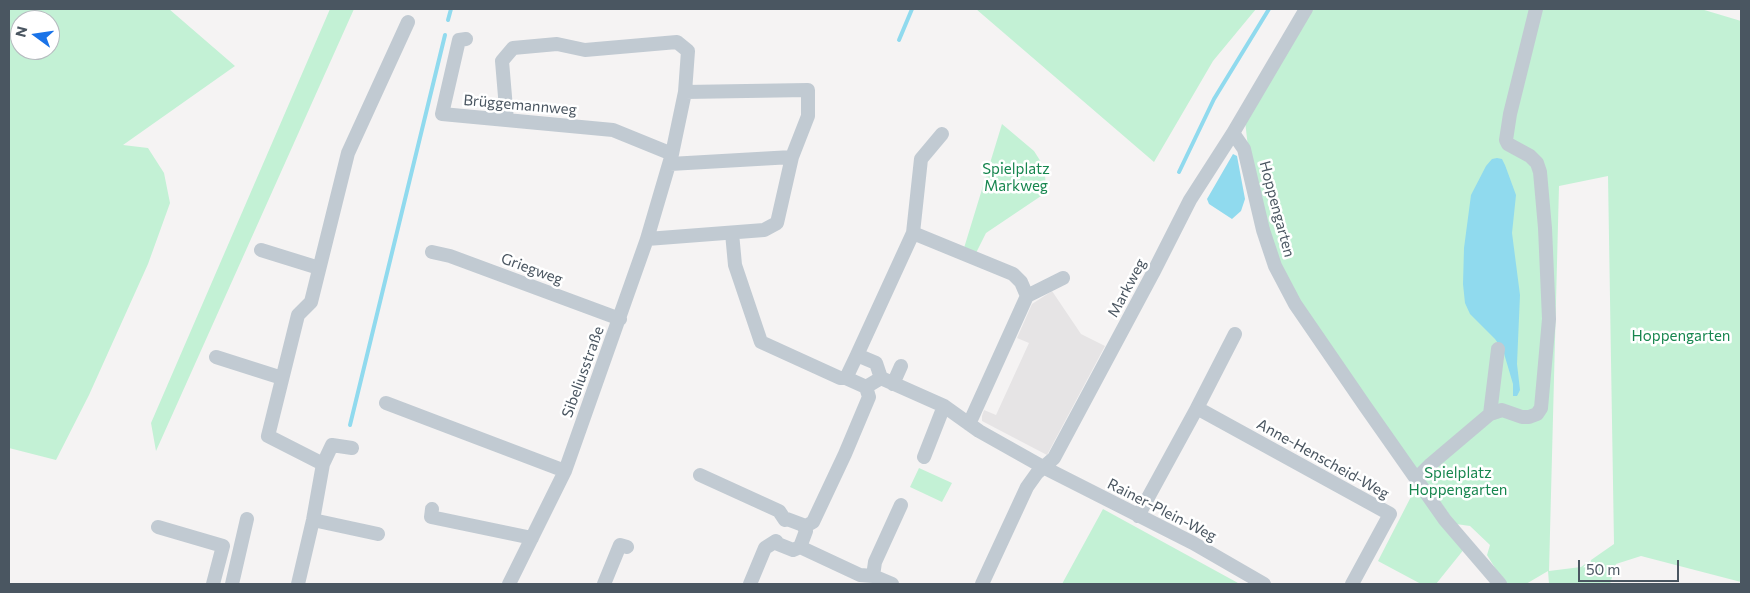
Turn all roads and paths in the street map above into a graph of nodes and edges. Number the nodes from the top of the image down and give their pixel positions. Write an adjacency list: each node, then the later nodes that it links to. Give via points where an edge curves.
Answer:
1 (1306, 9): 7 (street, Markweg)
2 (1536, 9): 32 (street, via 1506,140 1530,156 1540,172 1549,319 1541,408 1529,417 1502,410)
3 (408, 22): 16 (street, via 348,153)
4 (466, 39): 6 (street, Brüggemannweg, via 459,40 442,114)
5 (685, 92): 6 (street, Sibeliusstraße, via 688,51 677,42 585,50 557,44 513,48 502,61); 9 (street, via 808,90 808,116); 10 (street, Sibeliusstraße)
6 (507, 120): 10 (street, Brüggemannweg, via 613,130)
7 (1233, 133): 37 (street, Markweg, via 1190,200 1054,458); 40 (street, Hoppengarten, via 1244,149 1275,266 1295,304)
8 (942, 134): 12 (street, via 921,159)
9 (792, 157): 10 (street); 11 (street, via 777,223 764,230)
10 (671, 159): 13 (street, Sibeliusstraße)
11 (732, 233): 13 (street); 26 (street, via 735,264 761,342)
12 (913, 234): 18 (street, via 1013,274); 22 (street)
13 (647, 239): 19 (street, Sibeliusstraße)
14 (261, 250): 16 (street)
15 (432, 252): 19 (street, Griegweg)
16 (319, 268): 25 (street, via 311,302 298,315)
17 (1063, 278): 18 (street)
18 (1027, 296): 33 (street)
19 (620, 319): 38 (street, Sibeliusstraße)
20 (1235, 334): 31 (street)
21 (1498, 349): 32 (street)
22 (857, 355): 26 (street); 27 (street, via 876,363)
23 (216, 357): 25 (street)
24 (901, 366): 27 (street)
25 (282, 378): 36 (street, via 268,436)
26 (846, 378): 28 (street)
27 (887, 381): 28 (street); 30 (street, Rainer-Plein-Weg)
28 (866, 387): 48 (street, via 869,397 845,454 813,522)
29 (386, 403): 38 (street)
30 (944, 406): 33 (street, Rainer-Plein-Weg); 35 (street)
31 (1197, 408): 43 (street); 64 (street, Anne-Henscheid-Weg, via 1390,514)
32 (1490, 414): 40 (street)
33 (970, 424): 37 (street, Rainer-Plein-Weg)
34 (352, 448): 36 (street, via 332,444)
35 (924, 457)
36 (323, 464): 45 (street)
37 (1043, 467): 43 (street, Rainer-Plein-Weg); 62 (street, Markweg, via 1027,487)
38 (565, 471): 50 (street, Sibeliusstraße)
39 (700, 475): 46 (street, via 779,511)
40 (1416, 479): 65 (street, Hoppengarten, via 1445,520)
41 (901, 505): 54 (street, via 875,562)
42 (432, 509): 50 (street, via 431,517)
43 (1138, 516): 63 (street, Rainer-Plein-Weg)
44 (247, 519): 56 (street)
45 (313, 520): 49 (street); 57 (street)
46 (785, 520): 48 (street); 51 (street)
47 (158, 527): 55 (street, via 223,546)
48 (804, 527): 53 (street, via 806,531)
49 (378, 534)
50 (532, 538): 58 (street, Sibeliusstraße)
51 (776, 541): 53 (street, via 793,550); 60 (street, via 765,548)
52 (627, 547): 59 (street, via 620,545)
53 (800, 547): 54 (street, via 860,575)
54 (872, 576): 61 (street)
55 (213, 584)
56 (232, 584)
57 (298, 584)
58 (509, 584)
59 (604, 584)
60 (750, 584)
61 (892, 584)
62 (982, 584)
63 (1264, 584)
64 (1352, 584)
65 (1500, 584)

